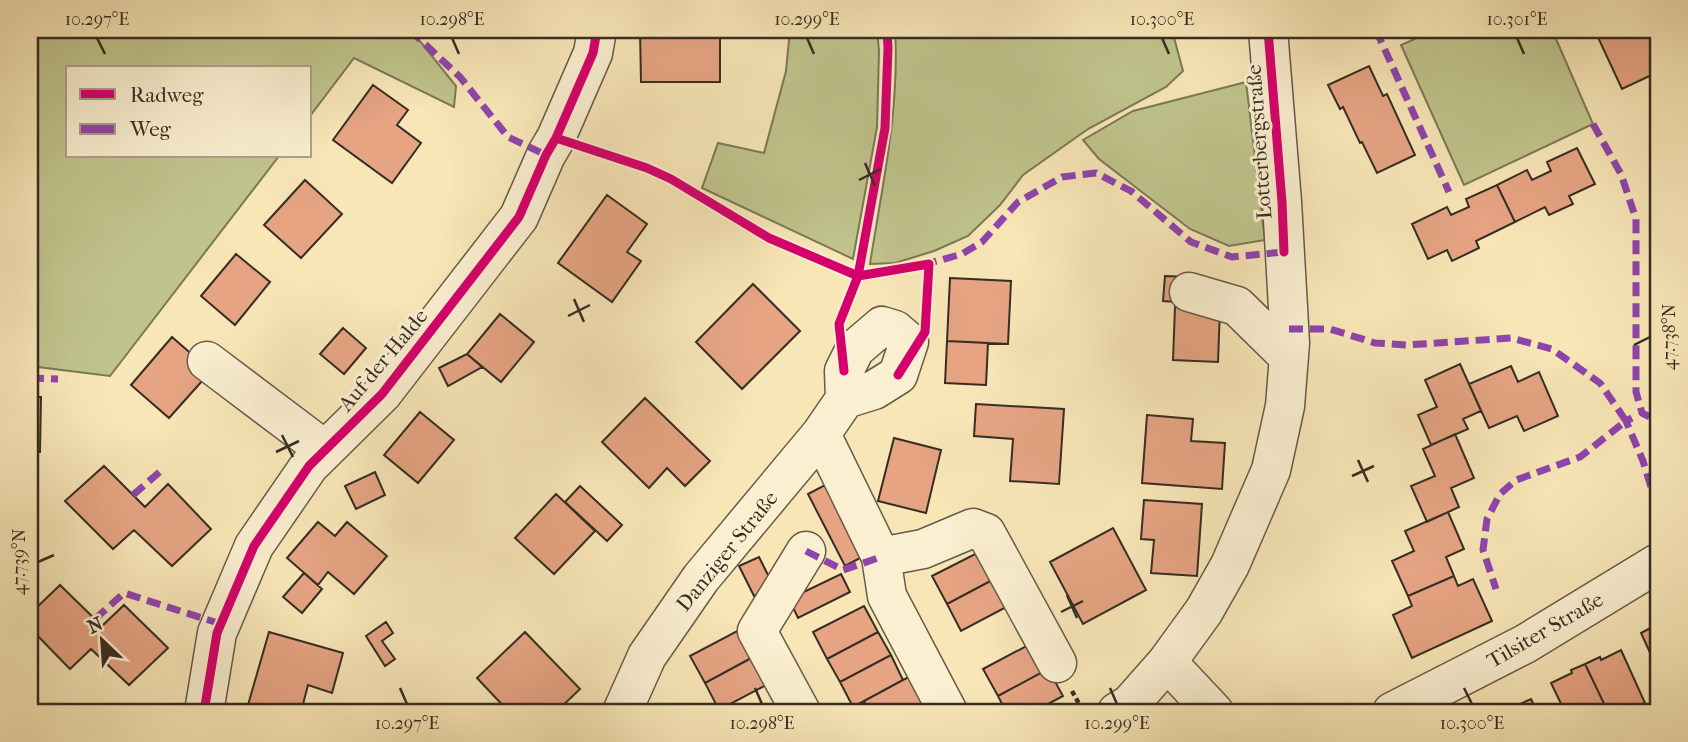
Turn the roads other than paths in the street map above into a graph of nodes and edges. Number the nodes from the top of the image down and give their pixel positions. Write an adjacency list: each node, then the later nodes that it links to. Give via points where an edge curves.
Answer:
1 (597, 30): 8 (street, Auf der Halde, via 593,53 519,218 382,394)
2 (1268, 30): 4 (street, Lotterbergstraße)
3 (1189, 292): 4 (street, via 1237,306)
4 (1289, 357): 12 (street, Lotterbergstraße, via 1285,406 1271,470 1230,565)
5 (207, 361): 8 (street)
6 (845, 399): 7 (street, Danziger Straße)
7 (821, 434): 10 (street); 16 (street, Danziger Straße, via 701,578 647,656)
8 (325, 450): 15 (street, Auf der Halde, via 254,546 217,633)
9 (806, 551): 17 (street, via 757,631)
10 (881, 557): 13 (street, via 923,549 973,528 986,533); 18 (street, via 887,596)
11 (1658, 563): 14 (street, Tilsiter Straße)
12 (1167, 662): 19 (street, Lotterbergstraße, via 1130,704); 20 (street)
13 (1057, 663)
14 (1410, 708)
15 (204, 712)
16 (622, 712)
17 (802, 712)
18 (948, 712)
19 (1117, 712)
20 (1214, 712)

